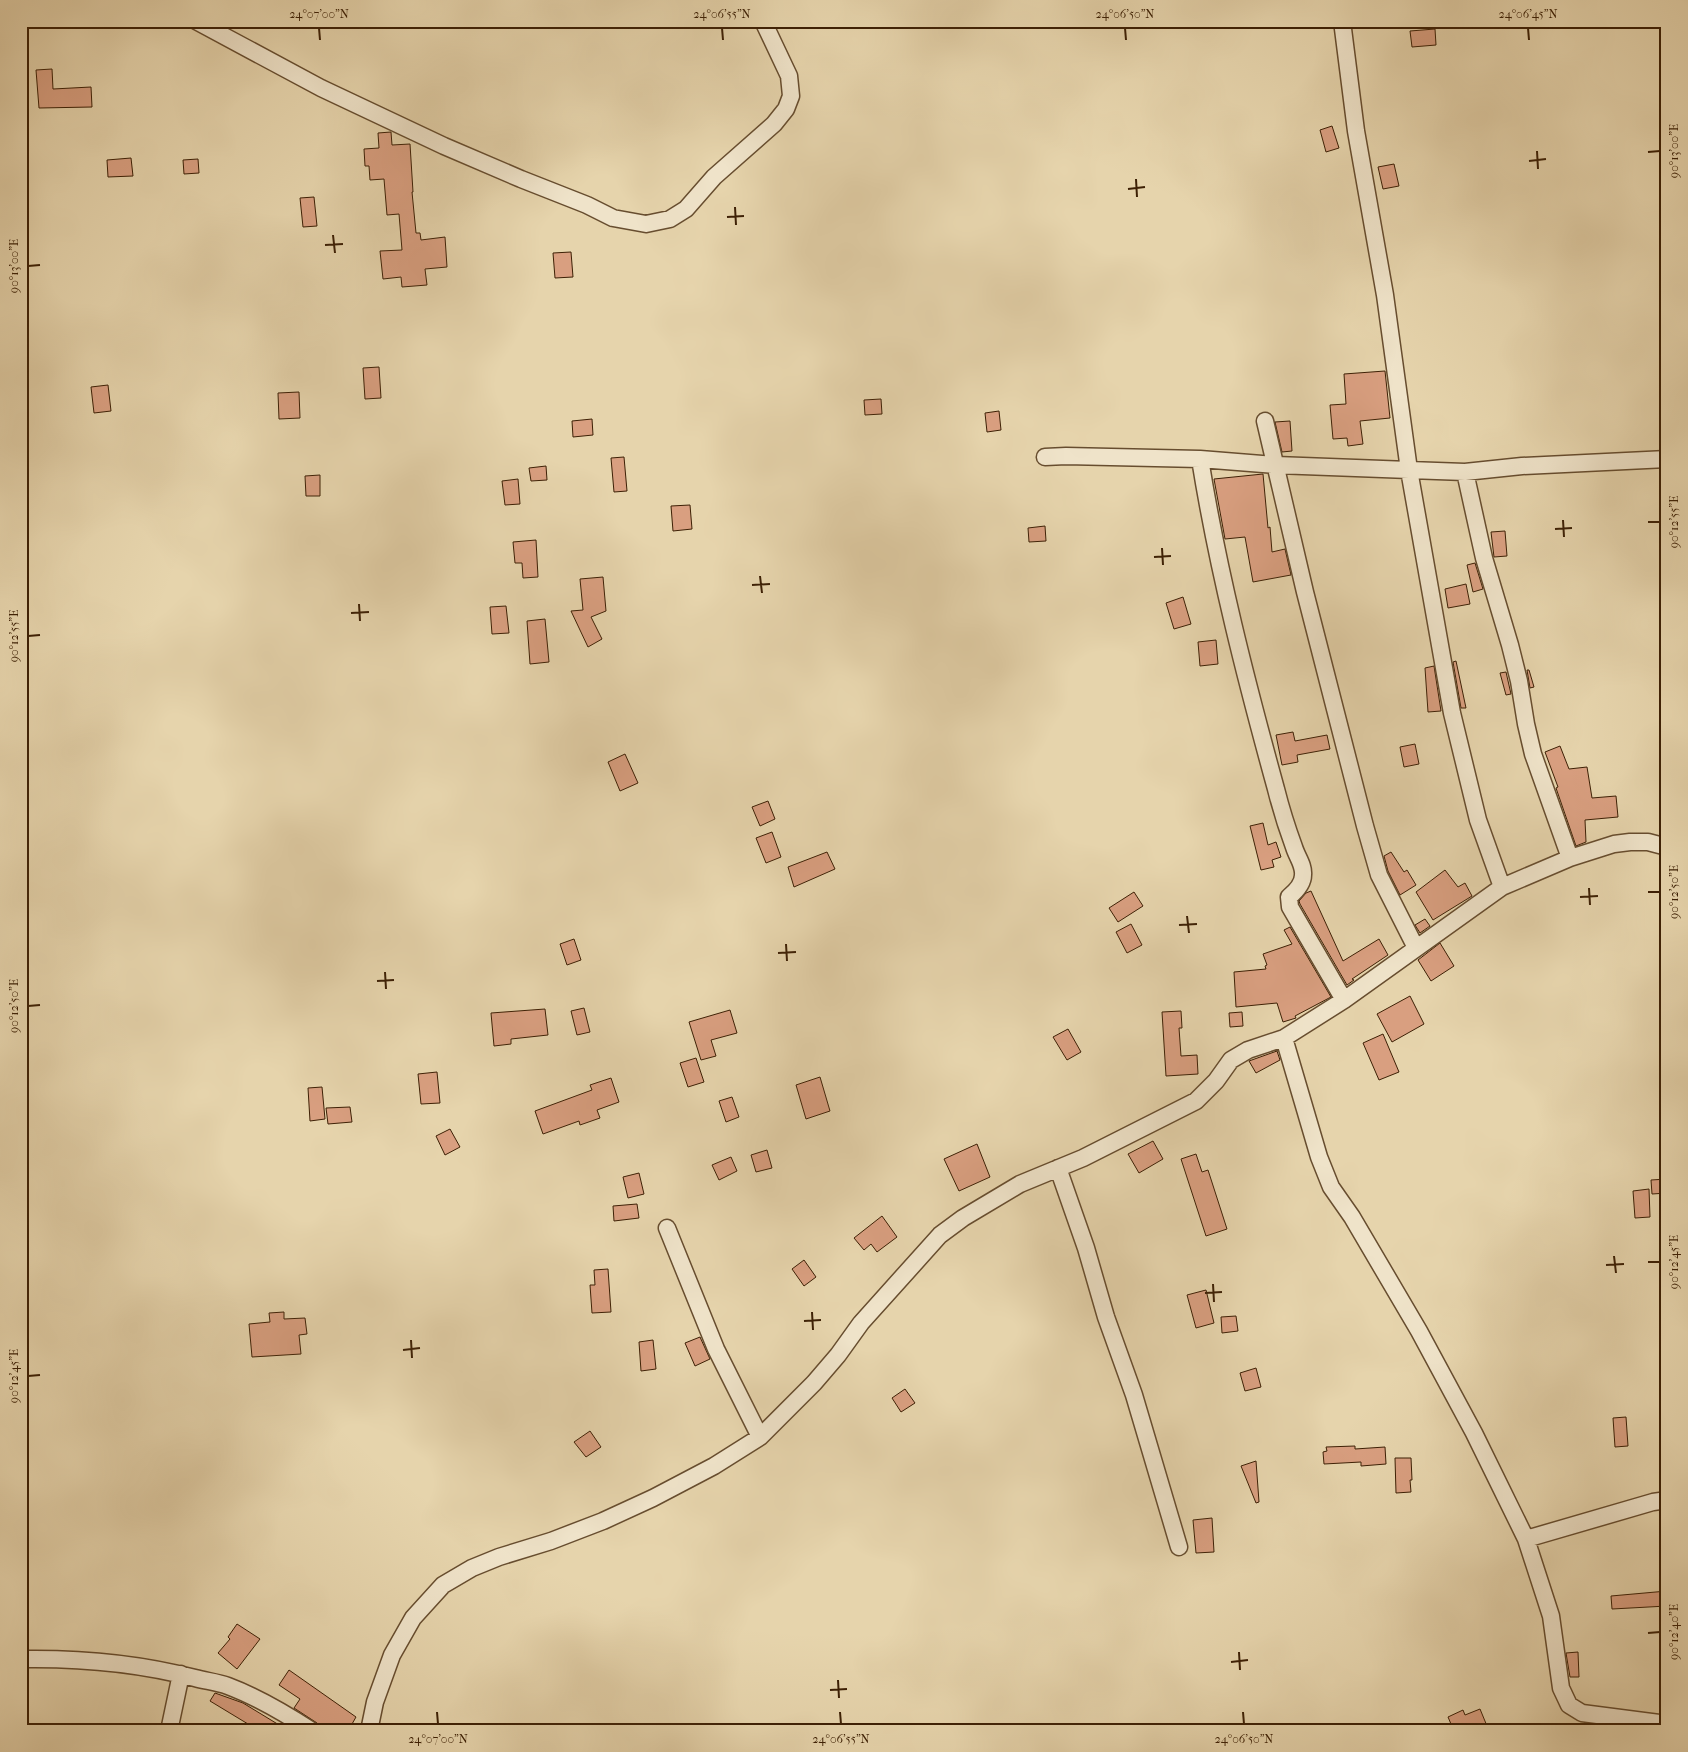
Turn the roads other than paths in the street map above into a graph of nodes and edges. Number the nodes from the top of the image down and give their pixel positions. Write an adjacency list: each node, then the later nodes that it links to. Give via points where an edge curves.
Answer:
1 (196, 21): 2 (street, via 321,88 444,146 613,218 646,224 670,219 686,209 714,177 774,124 786,109 791,96 789,76)
2 (763, 21)
3 (1342, 21): 9 (street, via 1356,131 1386,295)
4 (1265, 421): 8 (street)
5 (1045, 457): 6 (street)
6 (1200, 459): 8 (street); 15 (street, via 1238,648 1283,815 1303,866 1303,878 1289,898 1290,907)
7 (1667, 459): 10 (street)
8 (1276, 466): 9 (street); 14 (street, via 1372,851 1379,875)
9 (1409, 470): 10 (street); 13 (street, via 1452,713 1478,820)
10 (1466, 472): 12 (street, via 1484,558 1519,681 1533,754)
11 (1667, 847): 12 (street, via 1630,842)
12 (1570, 858): 13 (street)
13 (1502, 887): 14 (street)
14 (1416, 948): 15 (street)
15 (1344, 1000): 16 (street)
16 (1284, 1038): 17 (street, via 1248,1050 1231,1060 1196,1101); 21 (street, via 1331,1187 1352,1216 1419,1332)
17 (1058, 1168): 19 (street, via 1012,1189 940,1235 861,1323 814,1383); 22 (street, via 1134,1395)
18 (667, 1228): 19 (street, via 716,1349)
19 (760, 1437): 28 (street, via 653,1498 603,1521 472,1568 443,1585 413,1618 392,1655 375,1702)
20 (1667, 1500): 21 (street)
21 (1526, 1539): 25 (street, via 1551,1616 1561,1688 1569,1705 1582,1713)
22 (1179, 1547)
23 (21, 1659): 24 (street, via 102,1662)
24 (182, 1674): 26 (street); 27 (street, via 227,1686 265,1703)
25 (1667, 1724)
26 (169, 1731)
27 (312, 1731)
28 (369, 1731)

